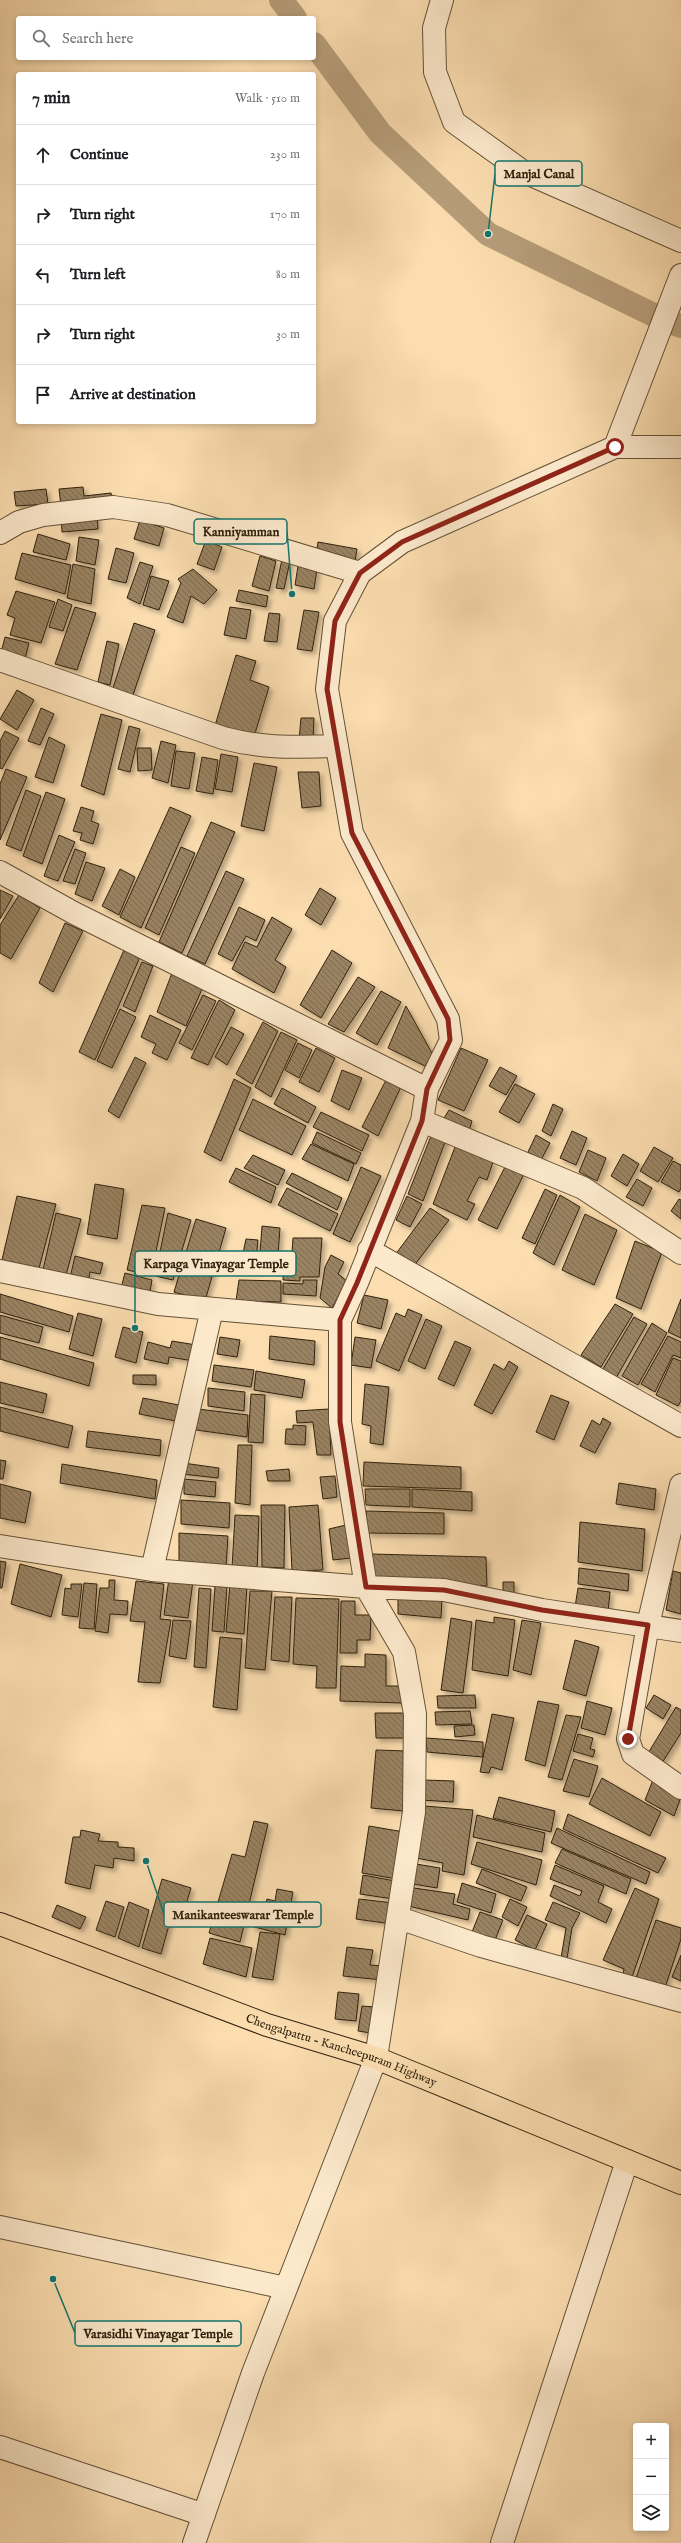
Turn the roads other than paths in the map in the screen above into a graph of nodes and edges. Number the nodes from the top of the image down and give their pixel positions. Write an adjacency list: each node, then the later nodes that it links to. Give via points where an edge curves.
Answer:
1 (442, 0): 2 (street, via 434,28 435,72 454,122 522,171)
2 (681, 241)
3 (677, 285): 4 (street)
4 (615, 447): 5 (street); 7 (street, via 402,542)
5 (681, 447)
6 (0, 533): 7 (street, via 18,522 43,515 113,507 167,514)
7 (360, 573): 9 (street, via 335,621 327,689)
8 (0, 660): 9 (street, via 223,738 253,746)
9 (337, 746): 11 (street, via 352,833 448,1019 450,1040)
10 (0, 872): 11 (street, via 74,913)
11 (427, 1089): 12 (street)
12 (422, 1121): 13 (street); 14 (street, via 582,1188)
13 (369, 1250): 17 (street); 18 (street)
14 (681, 1253)
15 (0, 1271): 16 (street, via 158,1304)
16 (212, 1309): 17 (street); 21 (street)
17 (340, 1320): 22 (street, via 340,1422)
18 (681, 1426)
19 (681, 1484): 23 (street)
20 (0, 1546): 21 (street)
21 (152, 1570): 22 (street)
22 (366, 1587): 23 (street, via 444,1590 542,1610); 26 (street, via 404,1652 414,1714 414,1812)
23 (648, 1625): 24 (street); 25 (street, via 628,1739 633,1754)
24 (681, 1631)
25 (681, 1788)
26 (399, 1918): 28 (street, via 481,1946); 29 (street)
27 (0, 1924): 29 (highway, Chengalpattu - Kancheepuram Highway, via 267,2025)
28 (681, 2001)
29 (376, 2058): 30 (highway, Chengalpattu - Kancheepuram Highway); 33 (street)
30 (627, 2161): 31 (highway, Chengalpattu - Kancheepuram Highway); 37 (street)
31 (681, 2183)
32 (0, 2227): 33 (street)
33 (286, 2288): 35 (street, via 252,2373)
34 (0, 2446): 35 (street)
35 (204, 2515): 36 (street)
36 (194, 2543)
37 (502, 2543)

